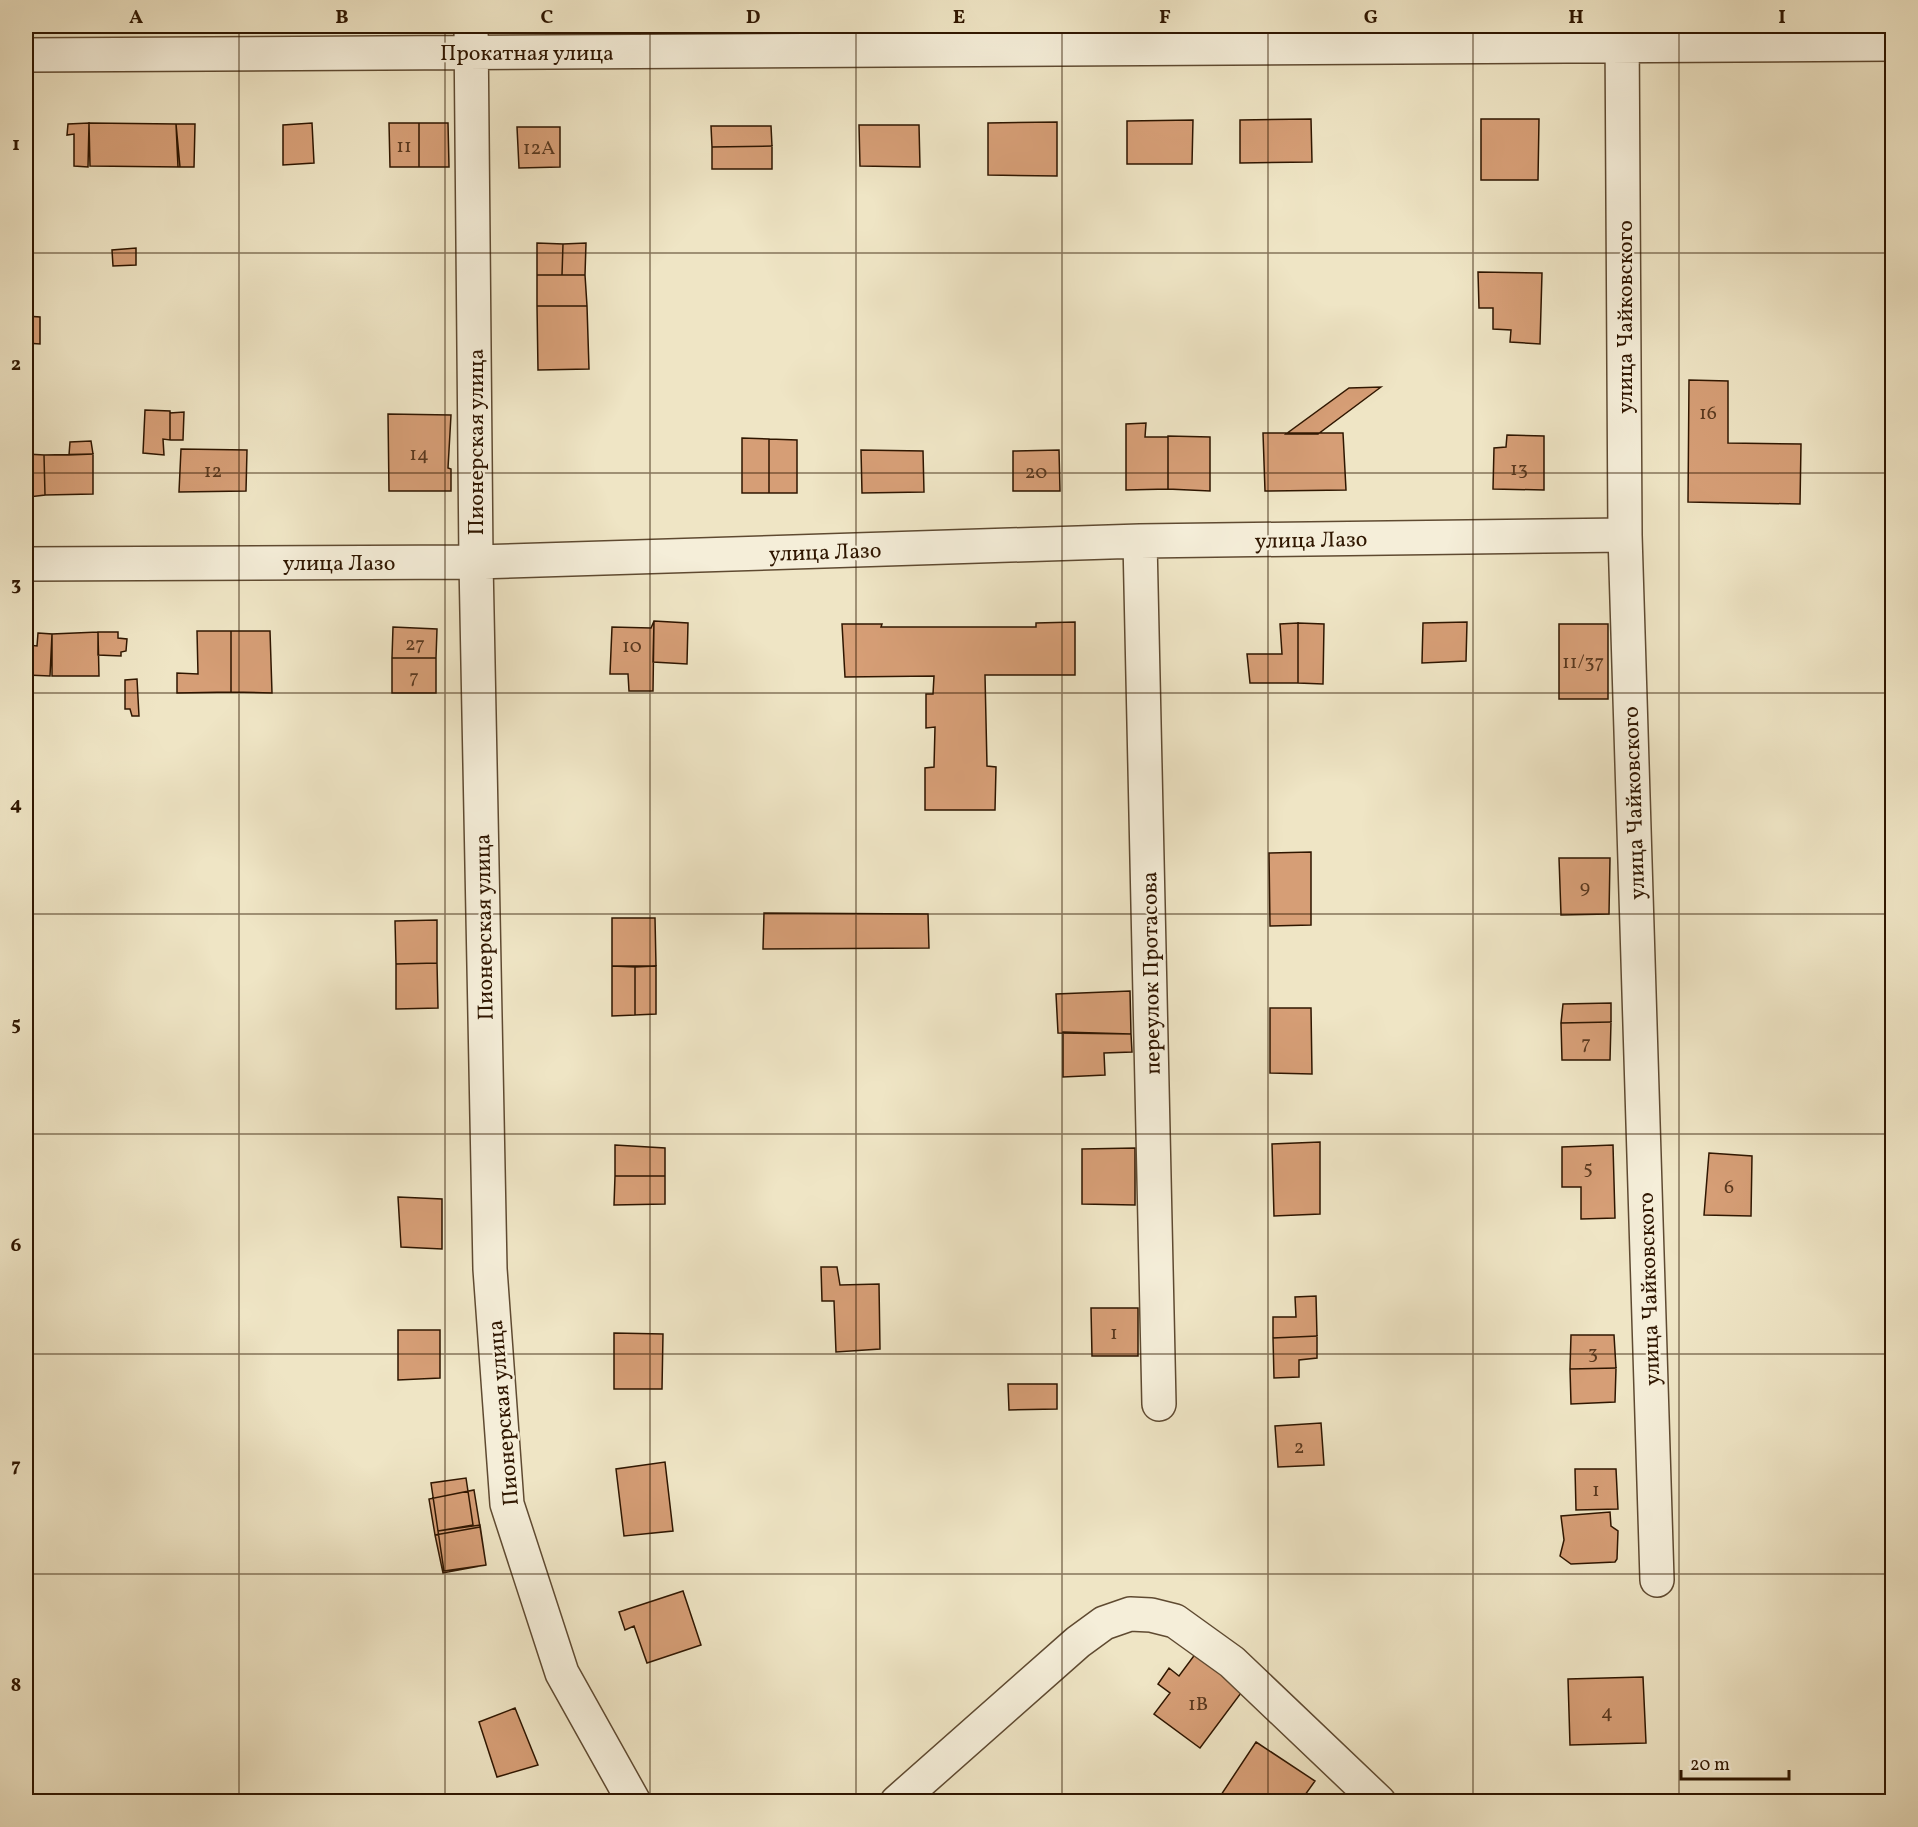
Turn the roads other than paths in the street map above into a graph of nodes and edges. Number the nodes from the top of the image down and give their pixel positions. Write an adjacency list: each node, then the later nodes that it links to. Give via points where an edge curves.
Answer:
1 (1622, 35): 2 (street, Прокатная улица); 3 (street, Прокатная улица); 5 (street, улица Чайковского)
2 (472, 39): 4 (street, Прокатная улица); 7 (street, Пионерская улица)
3 (1893, 44)
4 (26, 55)
5 (1625, 536): 6 (street, улица Лазо); 10 (street, улица Чайковского)
6 (1140, 542): 7 (street, улица Лазо); 9 (street, переулок Протасова)
7 (476, 562): 8 (street, улица Лазо); 11 (street, Пионерская улица, via 490,1269 507,1504 562,1673)
8 (26, 564)
9 (1159, 1404)
10 (1657, 1580)
11 (634, 1802)
12 (897, 1802): 13 (street, via 1078,1642 1104,1623 1130,1614 1175,1622 1232,1662)
13 (1379, 1802)

